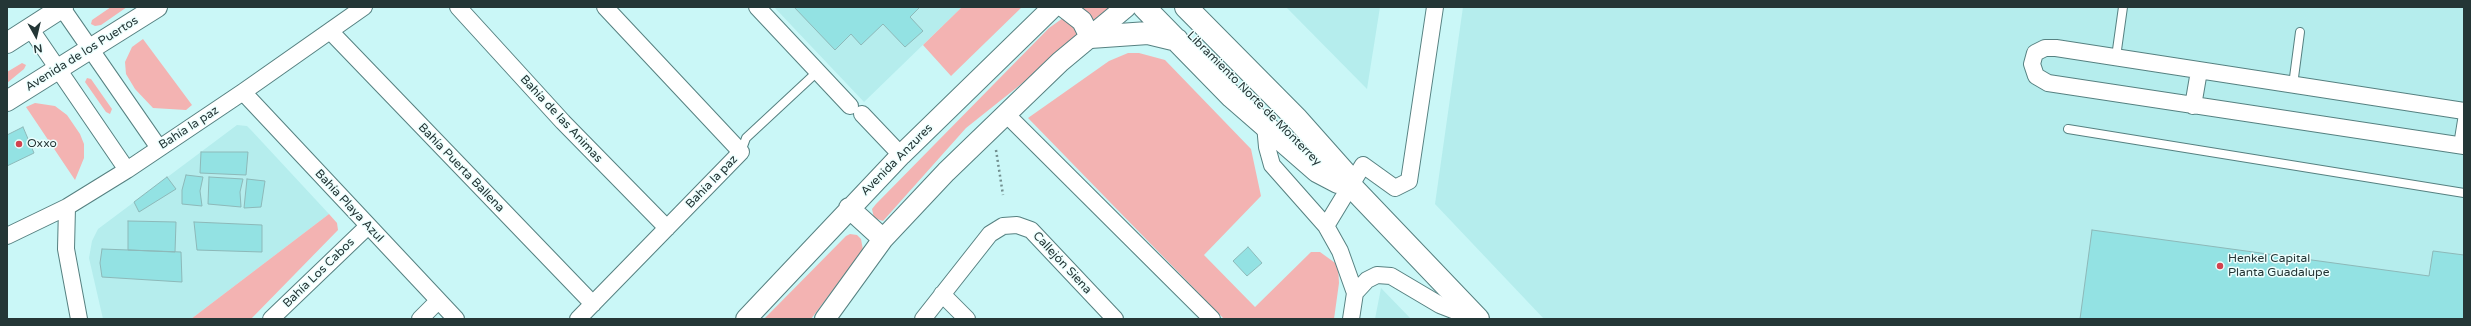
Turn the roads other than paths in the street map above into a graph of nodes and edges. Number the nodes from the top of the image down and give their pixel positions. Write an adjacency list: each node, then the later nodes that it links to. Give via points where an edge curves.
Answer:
1 (62, 7): 16 (street); 22 (street)
2 (157, 7): 22 (street, Avenida de los Puertos)
3 (364, 7): 17 (street, Bahía la paz)
4 (458, 7): 47 (street, Bahía de las Animas, via 563,122)
5 (605, 7): 38 (street, Bahía la paz)
6 (757, 7): 26 (street)
7 (1053, 7): 39 (street, Avenida Anzures)
8 (1064, 7): 19 (street, via 1082,21)
9 (1126, 7): 19 (street)
10 (1144, 7): 20 (main road)
11 (1162, 7): 41 (main road, Libramiento Norte de Monterrey, via 1283,130)
12 (1178, 7): 27 (main road, via 1240,70)
13 (1186, 7): 27 (main road, Libramiento Norte de Monterrey)
14 (1435, 7): 41 (street, via 1408,181 1395,188 1363,165)
15 (2123, 7): 23 (lane)
16 (30, 28): 21 (street); 24 (street)
17 (330, 31): 29 (street, Bahía la paz); 53 (street, Bahía Puerta Ballena)
18 (2300, 32): 28 (lane)
19 (1090, 37): 20 (main road, via 1148,33 1161,34); 33 (street)
20 (1180, 41): 34 (main road, via 1232,97)
21 (7, 43)
22 (92, 50): 24 (street, Avenida de los Puertos); 37 (street)
23 (2116, 58): 25 (street); 31 (street, via 2045,48 2035,53 2032,64 2036,76 2048,83)
24 (59, 70): 30 (street, Avenida de los Puertos); 40 (street)
25 (2199, 71): 28 (street); 31 (street)
26 (817, 72): 38 (lane, via 746,138); 39 (street)
27 (1257, 77): 41 (main road, Libramiento Norte de Monterrey, via 1345,173)
28 (2292, 85): 32 (street)
29 (244, 92): 37 (street, Bahía la paz); 46 (street, Bahía Playa Azul)
30 (7, 101)
31 (2193, 106): 36 (street)
32 (2464, 109): 36 (lane)
33 (1006, 114): 49 (street, via 946,172); 64 (street)
34 (1265, 125): 41 (main road, via 1317,171); 45 (street, via 1272,165)
35 (2068, 129): 42 (lane)
36 (2461, 145)
37 (159, 148): 40 (street, Bahía la paz)
38 (741, 152): 47 (street, Bahía la paz)
39 (901, 155): 44 (street, Avenida Anzures)
40 (128, 170): 43 (street, Bahía la paz)
41 (1344, 183): 45 (street); 66 (main road, Libramiento Norte de Monterrey)
42 (2464, 193)
43 (67, 207): 48 (street, Bahía la paz); 54 (street, via 66,249)
44 (849, 208): 49 (street); 59 (street, Avenida Anzures)
45 (1326, 226): 50 (street, via 1340,251)
46 (367, 227): 52 (street, Bahía Playa Azul); 55 (street, Bahía Los Cabos)
47 (667, 228): 53 (street, Bahía la paz)
48 (7, 236)
49 (883, 239): 60 (street)
50 (1355, 293): 65 (street); 66 (street, via 1367,280 1377,275 1391,276 1440,305)
51 (942, 294): 61 (street, Callejón Siena); 62 (street); 63 (street, Callejón Siena, via 990,234 1003,226 1017,225 1031,230)
52 (438, 301): 56 (street); 57 (street, Bahía Playa Azul)
53 (593, 304): 58 (street, Bahía la paz)
54 (79, 319)
55 (271, 319)
56 (420, 319)
57 (456, 319)
58 (578, 319)
59 (746, 319)
60 (825, 319)
61 (923, 319)
62 (967, 319)
63 (1115, 319)
64 (1212, 319)
65 (1351, 319)
66 (1477, 319)

